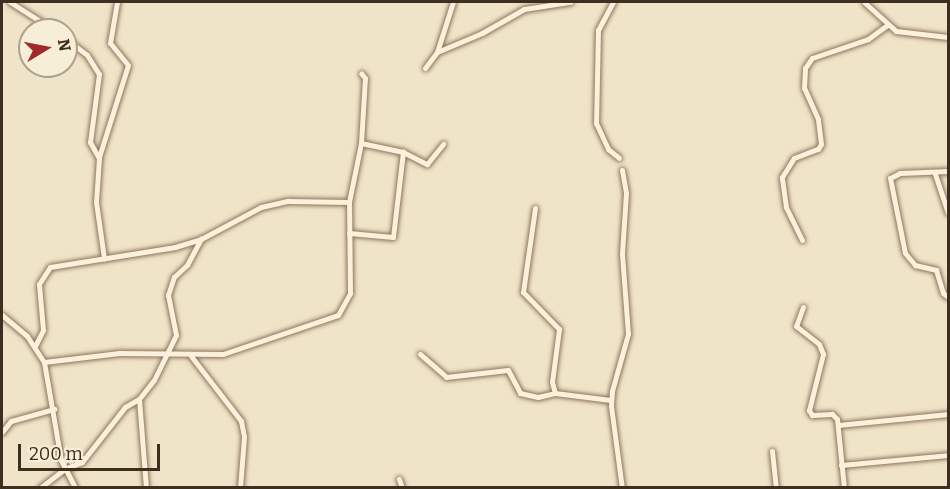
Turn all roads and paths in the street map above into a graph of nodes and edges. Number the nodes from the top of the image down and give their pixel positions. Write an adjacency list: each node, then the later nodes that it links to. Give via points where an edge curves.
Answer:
1 (10, 2): 7 (street)
2 (117, 2): 17 (street, via 110,43 128,65)
3 (453, 2): 11 (street)
4 (570, 2): 11 (street, via 524,9)
5 (613, 2): 18 (street, via 598,30 596,123 608,149)
6 (864, 2): 8 (street)
7 (35, 18)
8 (887, 25): 9 (street, via 896,31); 27 (street, via 868,39 812,58 805,68 804,88 818,119 821,144 818,149 794,158 782,177 786,207)
9 (948, 37)
10 (78, 48): 17 (street, via 98,70 90,142)
11 (437, 52): 12 (street)
12 (425, 68)
13 (361, 73): 14 (street, via 365,78)
14 (361, 143): 16 (street); 22 (street)
15 (443, 144): 16 (street, via 427,164)
16 (403, 152): 25 (street, via 393,237)
17 (99, 158): 28 (street, via 96,202)
18 (619, 158)
19 (622, 170): 39 (street, via 626,193 622,254 628,334)
20 (948, 171): 21 (street)
21 (935, 174): 24 (street); 29 (street, via 895,173 890,185 903,228 905,253 918,267 936,270)
22 (349, 202): 25 (street); 26 (street, via 306,198 261,207)
23 (535, 208): 37 (street, via 523,292 559,329 552,382)
24 (948, 213)
25 (349, 233): 35 (street, via 350,293 338,315 223,354)
26 (201, 239): 28 (street, via 147,254); 34 (street, via 188,266 174,277 167,299 176,335)
27 (802, 240)
28 (104, 258): 32 (street, via 45,270 39,284 43,336)
29 (948, 297)
30 (803, 307): 42 (street, via 796,326 819,344 823,354 809,410 812,415 834,416)
31 (2, 315): 32 (street)
32 (35, 346): 36 (street)
33 (420, 354): 37 (street, via 446,377 508,370 520,393 538,397)
34 (167, 355): 35 (street); 36 (street, via 119,353); 38 (street)
35 (191, 356): 52 (street, via 241,421)
36 (44, 362): 40 (street)
37 (555, 393): 39 (street)
38 (139, 399): 47 (street, via 125,407 82,462); 51 (street)
39 (612, 400): 54 (street)
40 (54, 410): 43 (street, via 11,421); 47 (street)
41 (948, 414): 42 (street)
42 (838, 425): 46 (street)
43 (2, 432)
44 (772, 451): 55 (street)
45 (948, 455): 46 (street)
46 (842, 465): 56 (street)
47 (64, 469): 49 (street); 50 (street)
48 (399, 479): 53 (street)
49 (72, 486)
50 (40, 488)
51 (146, 488)
52 (240, 488)
53 (402, 488)
54 (622, 488)
55 (776, 488)
56 (844, 488)

